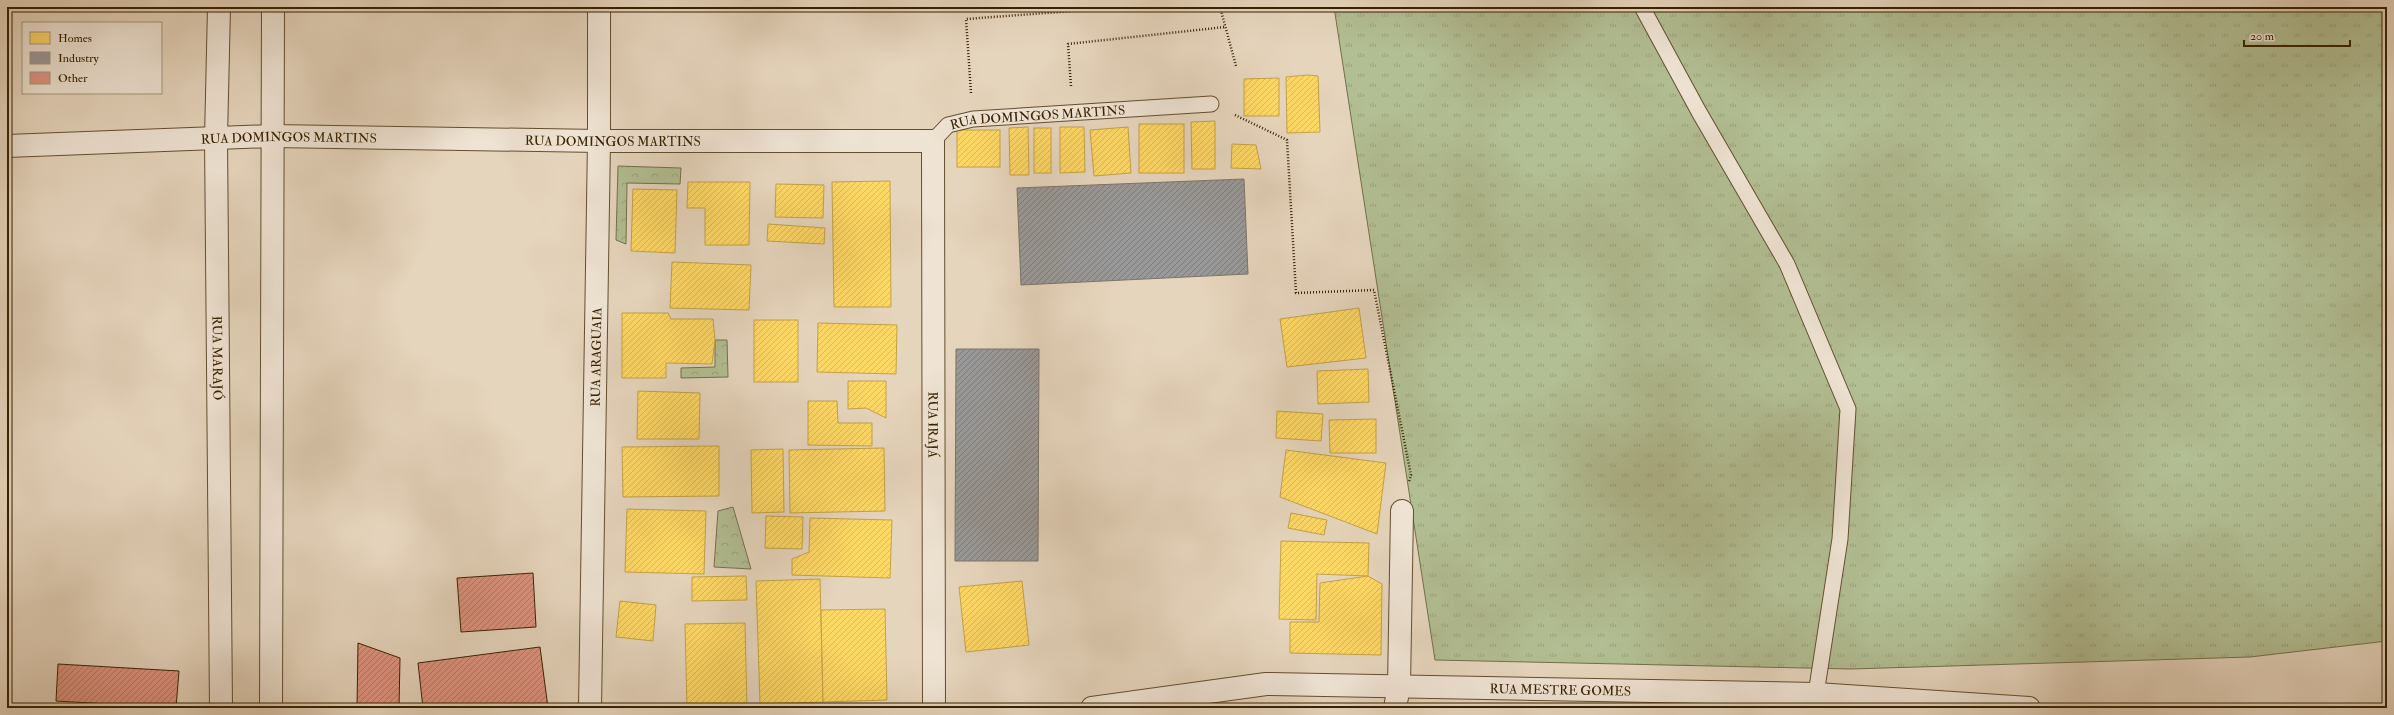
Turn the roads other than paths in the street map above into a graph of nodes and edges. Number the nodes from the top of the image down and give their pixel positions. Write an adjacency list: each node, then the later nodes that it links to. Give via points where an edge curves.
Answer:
1 (220, 7): 7 (street, RUA MARAJÓ)
2 (273, 7): 6 (street)
3 (599, 7): 9 (street, RUA ARAGUAIA)
4 (1642, 7): 13 (lane, via 1787,264 1848,409 1840,539)
5 (1211, 104): 8 (lane, RUA DOMINGOS MARTINS, via 973,119 948,125)
6 (272, 136): 7 (street, RUA DOMINGOS MARTINS); 9 (street, RUA DOMINGOS MARTINS); 15 (street)
7 (216, 138): 10 (street, RUA DOMINGOS MARTINS); 14 (street, RUA MARAJÓ)
8 (933, 141): 9 (street, RUA DOMINGOS MARTINS); 17 (street, RUA IRAJÁ)
9 (599, 142): 16 (street, RUA ARAGUAIA)
10 (7, 146)
11 (1402, 511): 12 (street)
12 (1399, 686): 13 (street, RUA MESTRE GOMES); 18 (street, RUA MESTRE GOMES, via 1266,684); 19 (street)
13 (1816, 694): 20 (street, RUA MESTRE GOMES)
14 (221, 708)
15 (271, 708)
16 (590, 708)
17 (934, 708)
18 (1092, 708)
19 (1395, 708)
20 (2029, 708)

